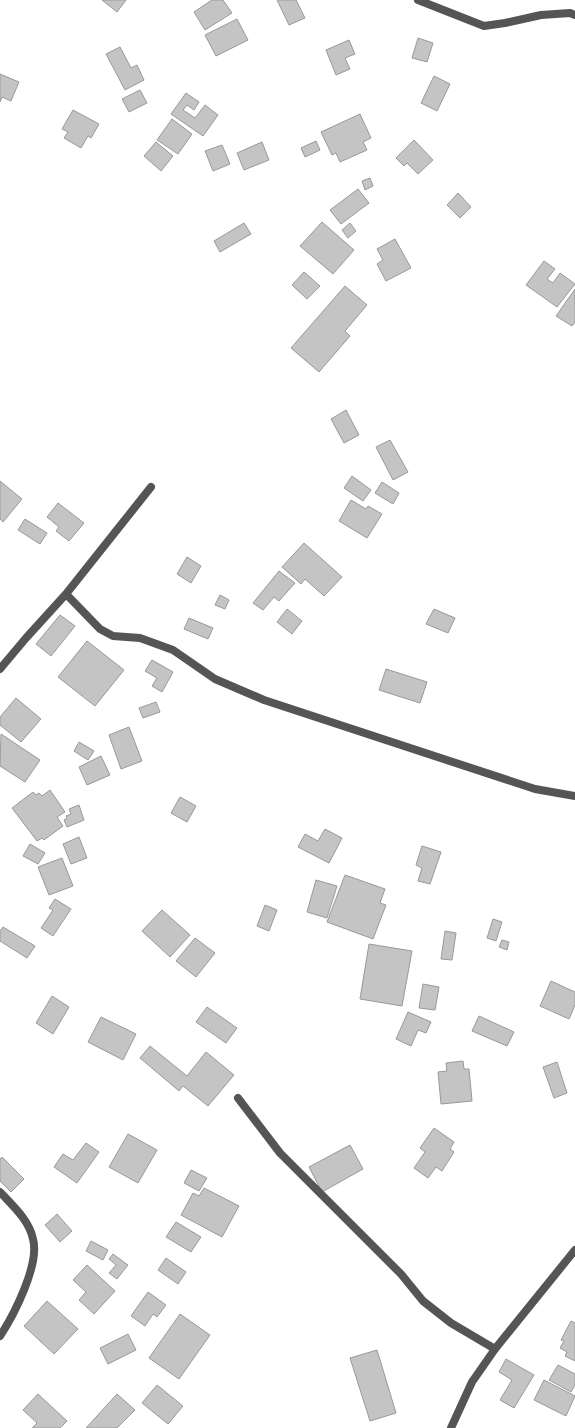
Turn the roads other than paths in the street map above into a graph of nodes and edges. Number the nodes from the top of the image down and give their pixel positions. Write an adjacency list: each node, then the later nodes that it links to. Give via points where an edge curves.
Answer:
1 (418, 0): 2 (street, via 484,26 541,15)
2 (575, 15)
3 (150, 487): 4 (street)
4 (66, 594): 5 (street); 6 (street, via 100,629 113,636 140,638 173,650 215,679 264,700 535,789)
5 (0, 669)
6 (575, 796)
7 (238, 1098): 11 (street, via 280,1153 402,1274 423,1301 451,1323)
8 (0, 1192): 10 (street, via 24,1218 33,1240 34,1259 21,1295)
9 (575, 1250): 11 (street)
10 (0, 1336)
11 (495, 1349): 12 (street, via 472,1382)
12 (451, 1428)

